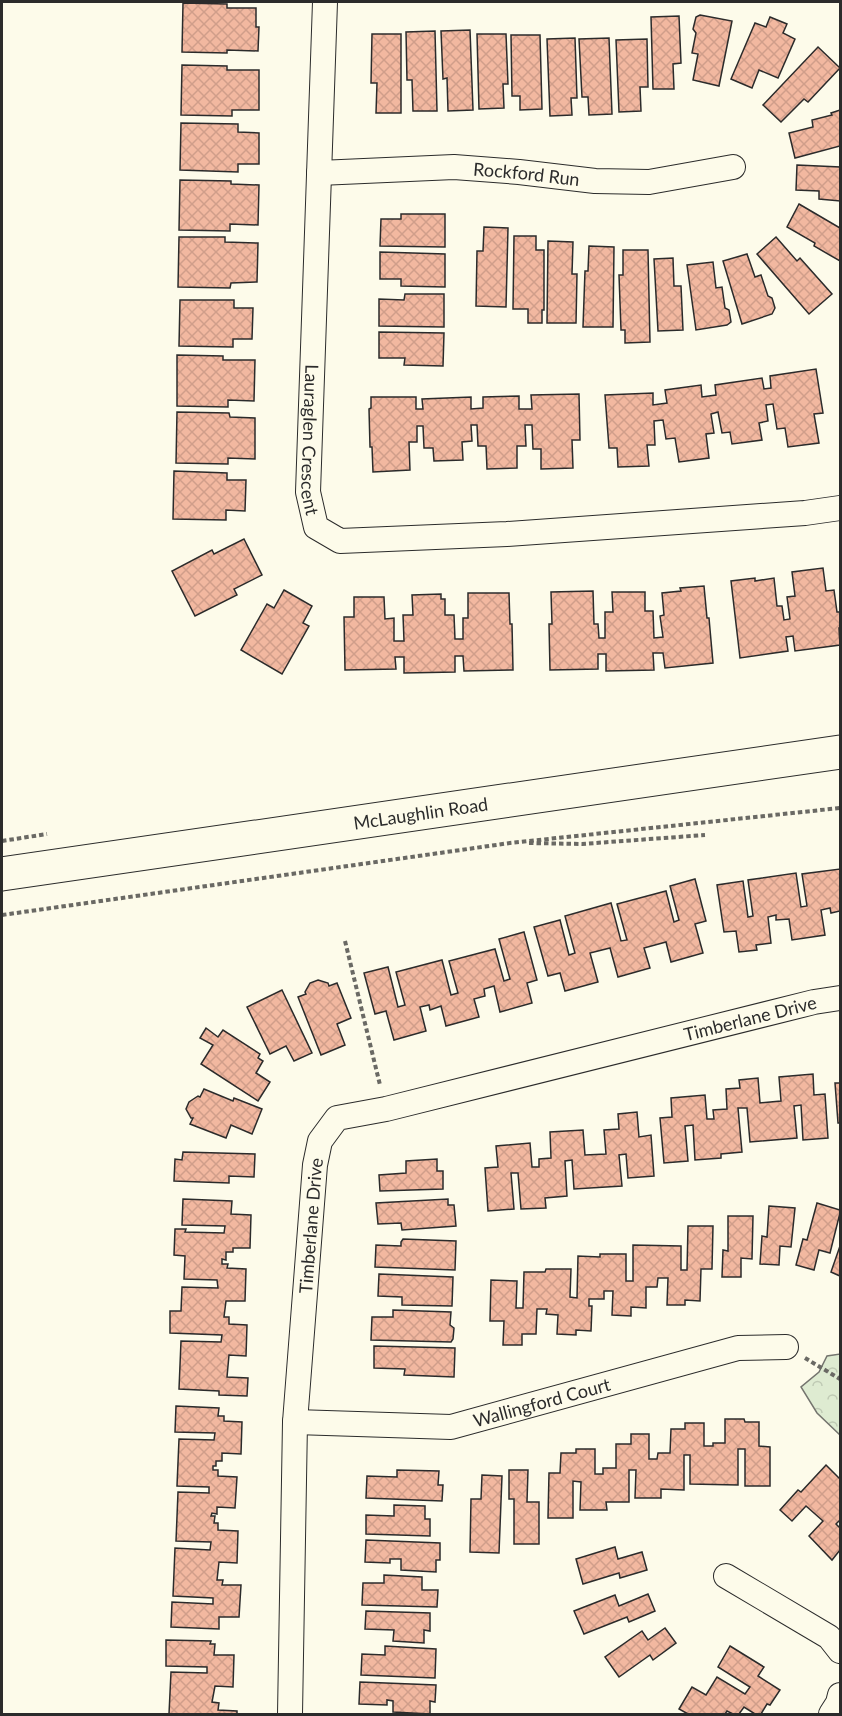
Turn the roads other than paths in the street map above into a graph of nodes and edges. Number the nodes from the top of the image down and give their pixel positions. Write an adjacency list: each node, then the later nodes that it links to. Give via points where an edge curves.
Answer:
1 (325, 2): 3 (street, Lauraglen Crescent)
2 (733, 167): 3 (street, Rockford Run, via 649,182 595,181 454,167)
3 (319, 173): 4 (street, Lauraglen Crescent, via 308,492 316,527 340,540 507,534)
4 (840, 508)
5 (840, 752): 6 (street, McLaughlin Road)
6 (2, 874)
7 (840, 998): 9 (street, Timberlane Drive, via 337,1118 320,1140 315,1165)
8 (786, 1347): 9 (street, Wallingford Court, via 738,1348 451,1427)
9 (295, 1422): 13 (street, Timberlane Drive)
10 (726, 1576): 11 (street, via 829,1637)
11 (840, 1651)
12 (840, 1695): 14 (street)
13 (290, 1714)
14 (831, 1714)

